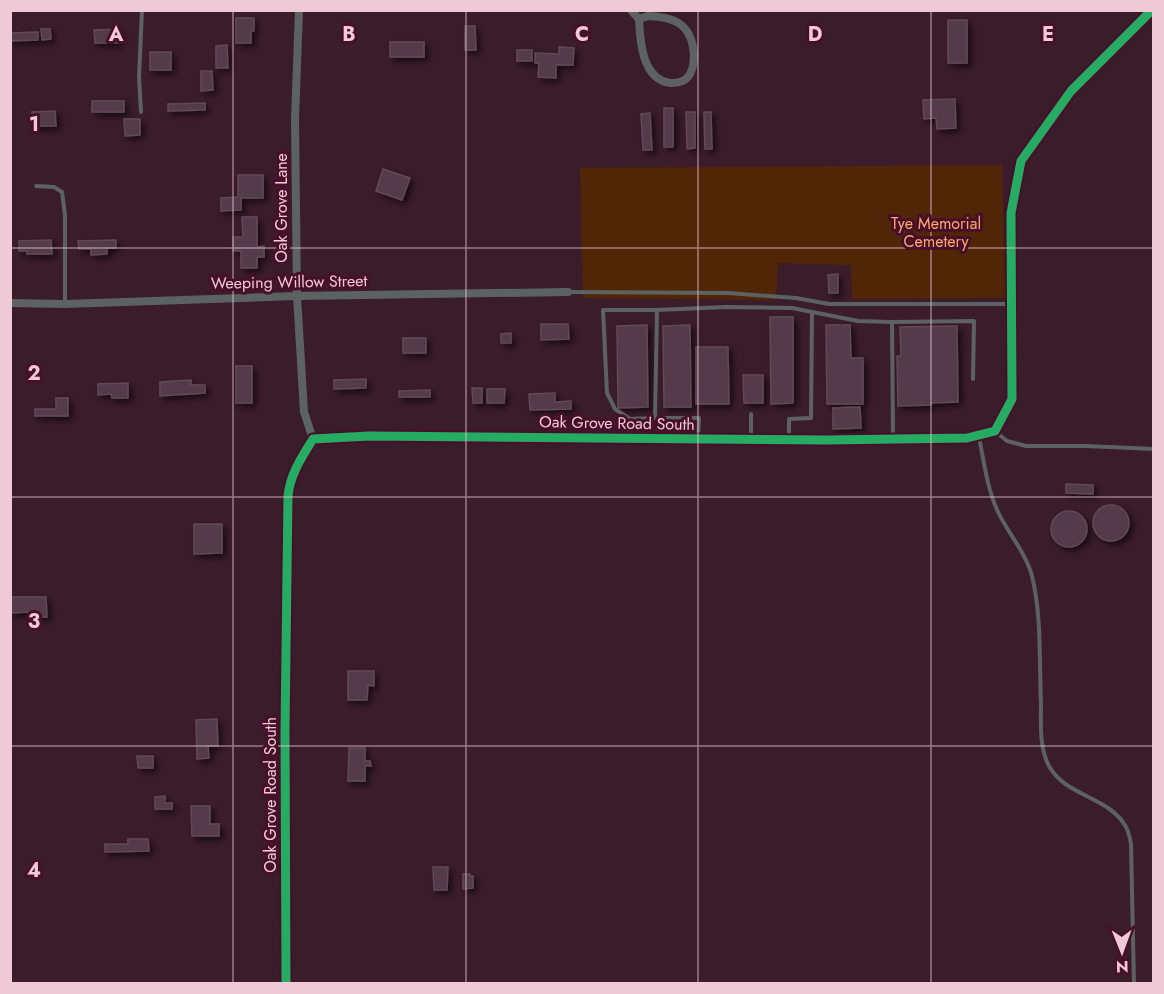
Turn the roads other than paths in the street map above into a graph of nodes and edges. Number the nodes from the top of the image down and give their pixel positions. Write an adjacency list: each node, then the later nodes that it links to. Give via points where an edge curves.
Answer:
1 (142, 10): 6 (lane)
2 (299, 10): 9 (street, Oak Grove Lane, via 295,119)
3 (632, 10): 5 (street)
4 (1152, 10): 12 (street, via 1071,91 1022,161 1011,213)
5 (639, 19): 5 (street, via 644,58 654,75 669,83 688,78 694,59 687,29 663,16)
6 (141, 112)
7 (36, 186): 11 (lane, via 54,187 62,192)
8 (568, 292): 9 (street, Weeping Willow Street); 12 (lane, via 728,292 829,304)
9 (297, 296): 11 (street, Weeping Willow Street); 22 (street, Oak Grove Lane, via 304,412)
10 (10, 303): 11 (street, Weeping Willow Street)
11 (65, 304)
12 (1012, 304): 20 (street, via 1012,399)
13 (657, 310): 14 (lane, via 726,307); 18 (lane); 19 (lane, via 603,310 607,393 615,409)
14 (812, 312): 15 (lane, via 858,321); 27 (lane, via 811,418 789,419)
15 (892, 322): 16 (lane, via 974,321); 26 (lane)
16 (973, 379)
17 (751, 414): 25 (lane)
18 (655, 418): 19 (lane); 24 (lane, via 699,418)
19 (630, 419): 23 (lane)
20 (995, 431): 21 (street, Oak Grove Road South); 28 (lane, via 1007,441 1026,446)
21 (979, 436): 26 (street, Oak Grove Road South); 30 (lane, via 987,482 998,512 1032,574 1038,621 1042,744 1048,765 1074,790 1109,808 1127,828 1131,844)
22 (313, 438): 23 (street, Oak Grove Road South); 29 (street, Oak Grove Road South, via 294,471 288,496)
23 (630, 438): 24 (street, Oak Grove Road South)
24 (698, 439): 25 (street, Oak Grove Road South)
25 (751, 439): 27 (street, Oak Grove Road South)
26 (892, 439): 27 (street, Oak Grove Road South)
27 (789, 440)
28 (1154, 449)
29 (286, 984)
30 (1134, 984)

